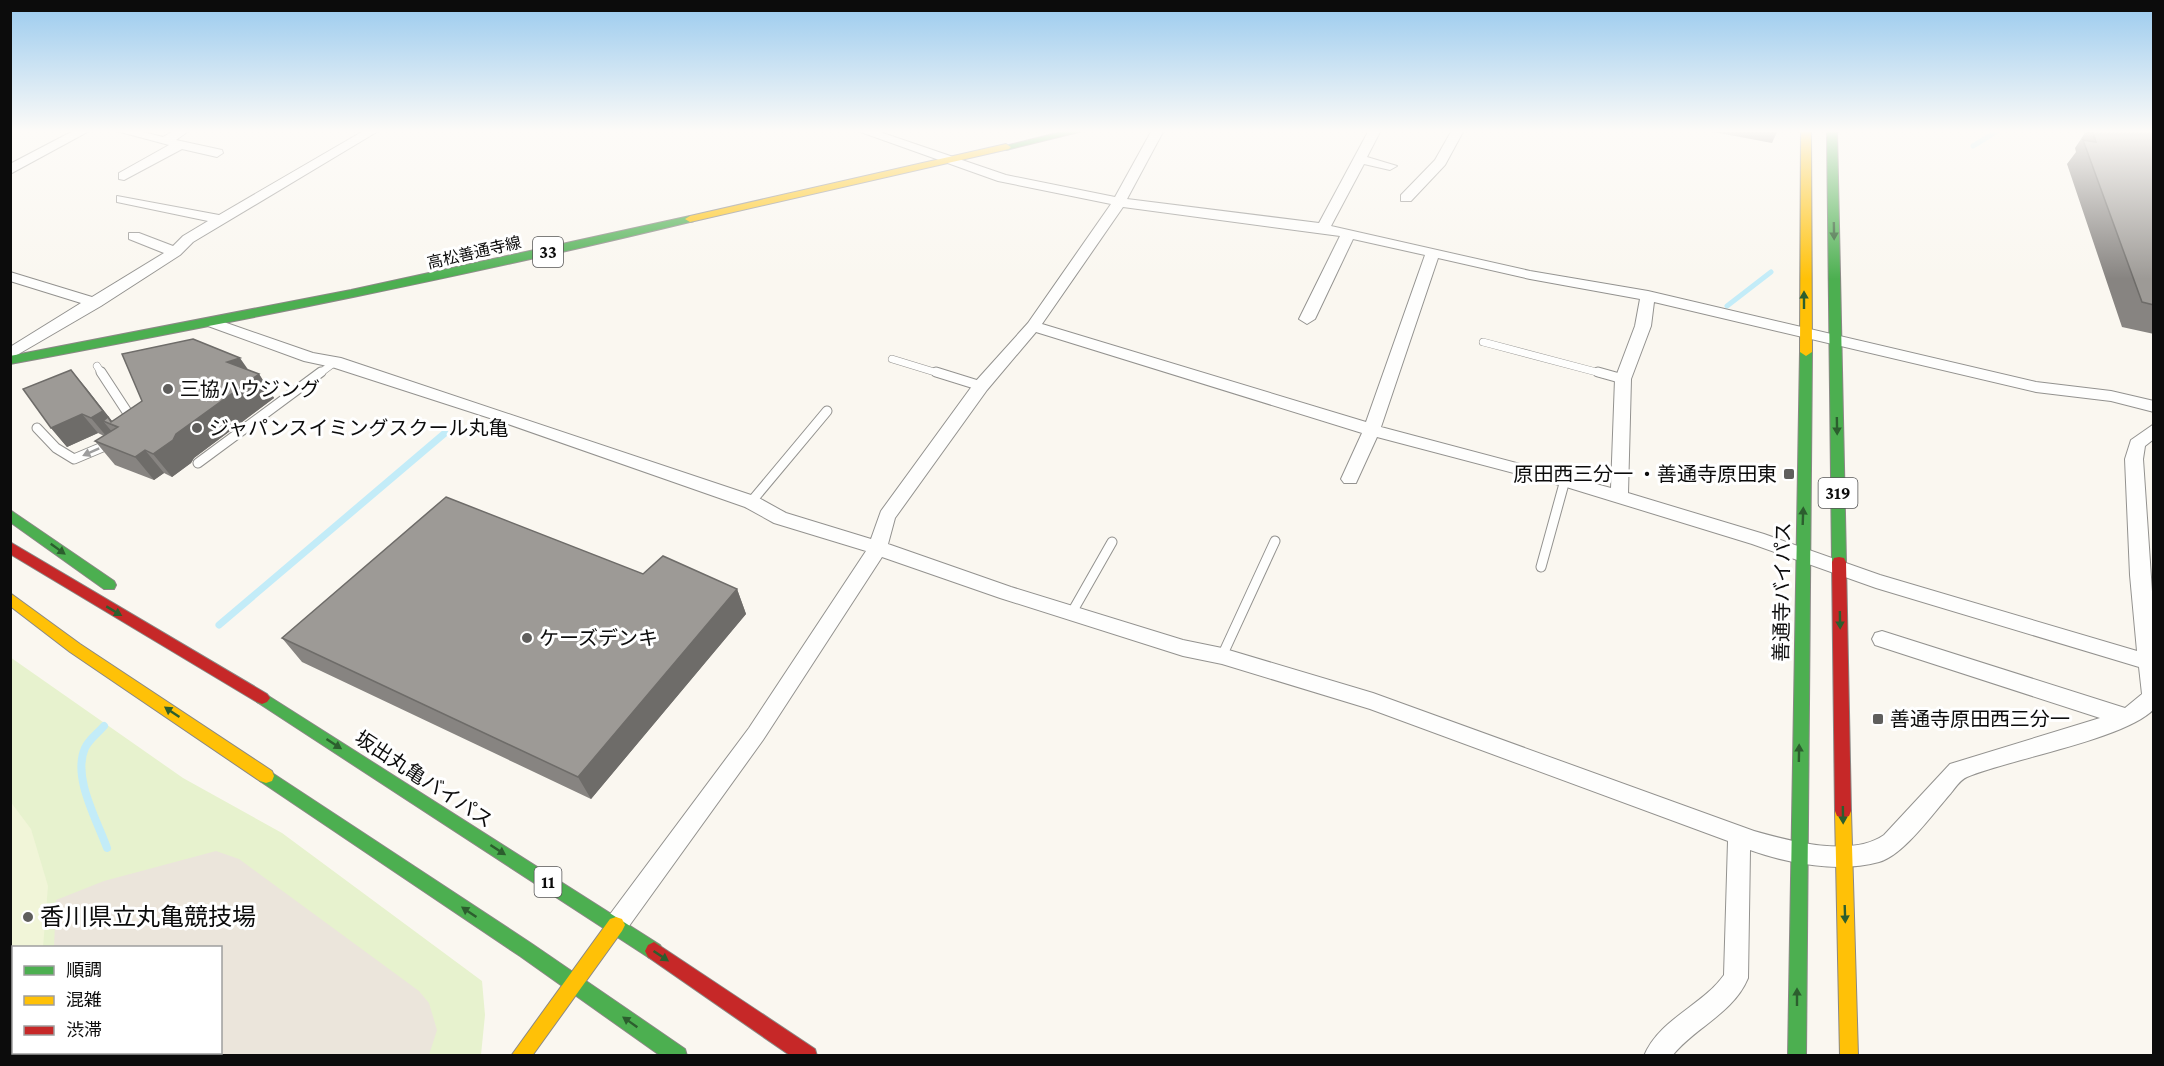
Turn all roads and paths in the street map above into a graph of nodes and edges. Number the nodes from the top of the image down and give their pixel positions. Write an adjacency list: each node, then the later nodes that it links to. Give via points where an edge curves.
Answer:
1 (290, 180): 12 (street)
2 (865, 180): 22 (main road, 高松善通寺線 / 33, via 404,285)
3 (1011, 180): 11 (street)
4 (1131, 180): 11 (street)
5 (1349, 180): 13 (street)
6 (1423, 180): 9 (street)
7 (1806, 180): 24 (main road, 善通寺バイパス / 319, one-way to 7)
8 (1833, 180): 25 (main road, 319, one-way to 25)
9 (1406, 198)
10 (122, 199): 12 (street)
11 (1119, 202): 13 (street); 23 (street)
12 (222, 220): 16 (street, via 188,239)
13 (1323, 228): 14 (street)
14 (1348, 234): 17 (street); 21 (street)
15 (135, 236): 16 (street)
16 (174, 252): 20 (street)
17 (1433, 254): 19 (street); 37 (street)
18 (10, 276): 20 (street)
19 (1648, 296): 24 (street); 32 (street, via 1643,326)
20 (96, 303): 27 (street)
21 (1307, 319)
22 (213, 324): 29 (main road, 高松善通寺線 / 33); 30 (street)
23 (1033, 326): 33 (street); 37 (street)
24 (1804, 332): 25 (street); 49 (main road, 善通寺バイパス / 319, one-way to 24, via 1807,367)
25 (1835, 338): 34 (street, via 2036,387 2111,396); 51 (main road, 319, one-way to 51)
26 (1483, 342): 32 (lane)
27 (10, 354)
28 (892, 359): 33 (lane)
29 (10, 360)
30 (334, 362): 39 (lane); 43 (street, via 508,417)
31 (97, 366): 36 (lane, one-way to 36, via 133,419 133,427 123,436 74,459 56,448)
32 (1623, 379): 42 (street)
33 (981, 386): 48 (street, via 887,516)
34 (2154, 407)
35 (827, 411): 43 (lane)
36 (38, 428)
37 (1372, 430): 40 (street); 41 (street)
38 (2154, 430): 58 (street, via 2137,444 2134,459)
39 (198, 463)
40 (1350, 479)
41 (1565, 480): 42 (street); 50 (lane)
42 (1619, 497): 49 (street)
43 (751, 502): 48 (street, via 780,518)
44 (10, 515): 52 (main road, one-way to 52)
45 (1275, 541): 57 (lane)
46 (1112, 542): 55 (lane)
47 (10, 547): 59 (main road, 坂出丸亀バイパス / 11, one-way to 59)
48 (878, 548): 55 (street); 66 (street, via 756,734)
49 (1802, 555): 51 (street); 64 (main road, 善通寺バイパス / 319, one-way to 49)
50 (1540, 567)
51 (1839, 567): 58 (street); 65 (main road, 319, one-way to 65)
52 (124, 596)
53 (10, 598): 62 (main road, one-way to 53, via 75,648)
54 (143, 610): 59 (main road)
55 (1071, 614): 57 (street)
56 (1882, 639): 60 (street)
57 (1222, 656): 63 (street, via 1384,704)
58 (2148, 662): 60 (street, via 2152,697 2138,712)
59 (285, 712): 66 (main road, 坂出丸亀バイパス / 11, one-way to 66)
60 (2125, 717): 65 (street, via 1957,771 1892,842 1878,852)
61 (154, 718): 62 (main road)
62 (256, 768): 67 (main road, one-way to 62)
63 (1739, 836): 64 (street); 71 (street, via 1736,978 1729,991 1671,1035)
64 (1798, 853): 65 (street); 72 (main road, 善通寺バイパス / 319, one-way to 64)
65 (1844, 856): 73 (main road, 319, one-way to 73)
66 (616, 925): 67 (main road); 70 (main road, 坂出丸亀バイパス / 11, one-way to 70)
67 (573, 982): 68 (main road); 69 (main road, one-way to 67)
68 (520, 1056)
69 (678, 1056)
70 (808, 1056)
71 (1656, 1056)
72 (1797, 1056)
73 (1849, 1056)

